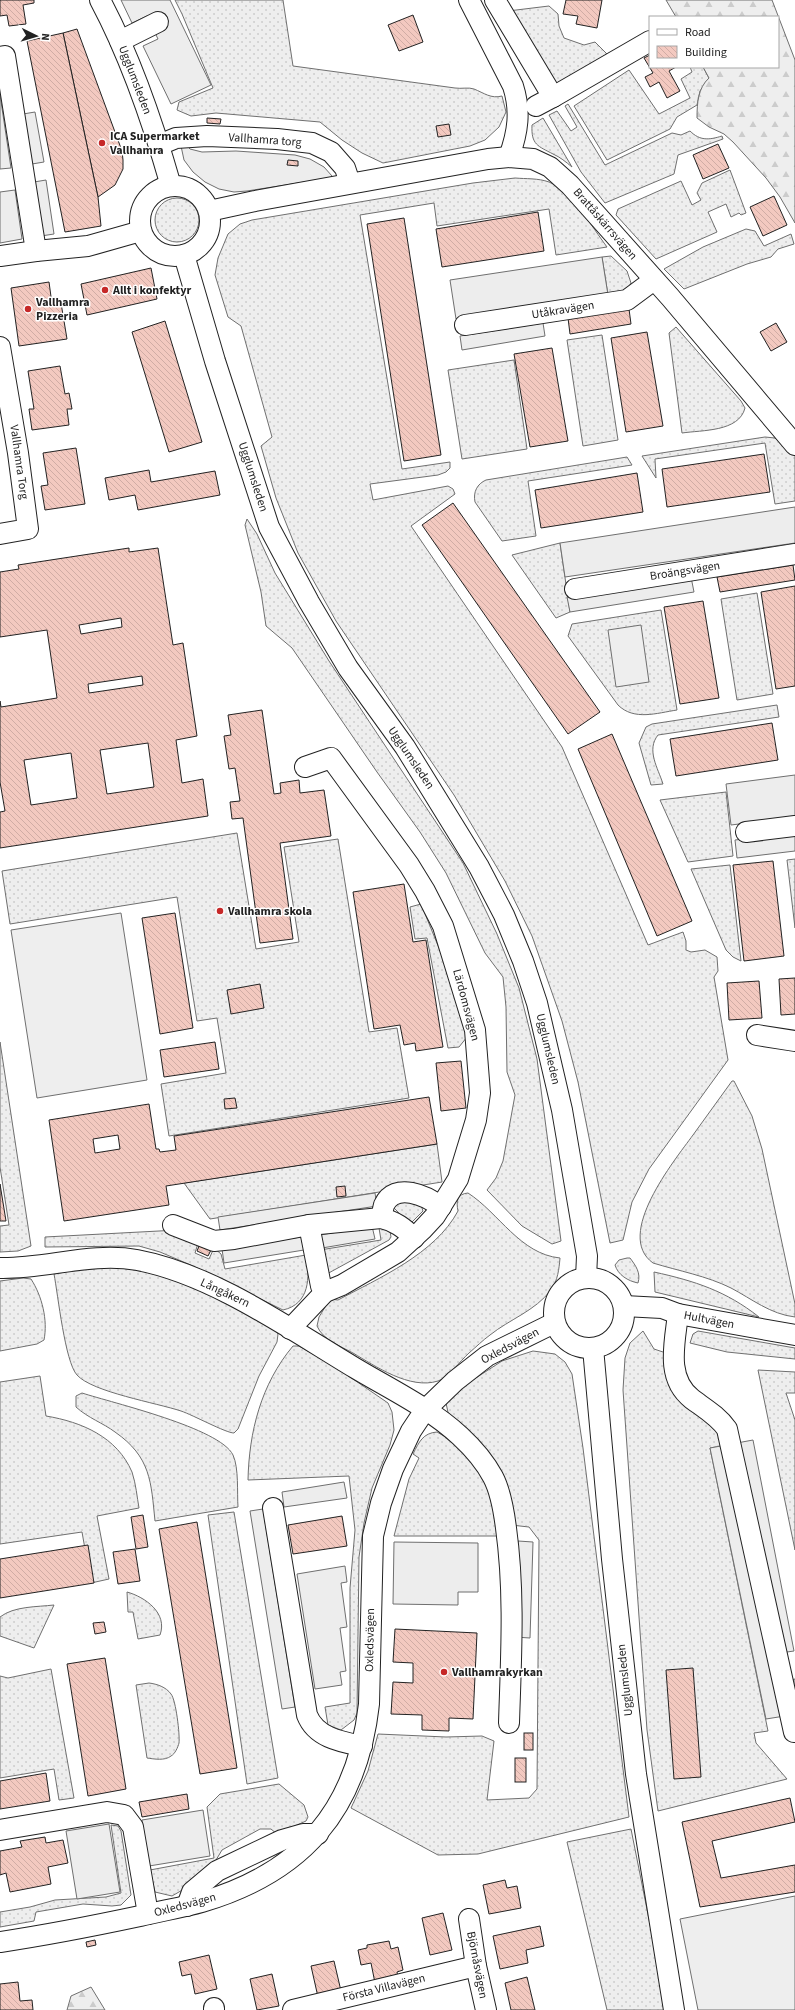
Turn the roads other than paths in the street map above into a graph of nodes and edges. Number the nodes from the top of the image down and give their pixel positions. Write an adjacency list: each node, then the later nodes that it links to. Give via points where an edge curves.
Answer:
1 (100, 0): 5 (street, Ugglumsleden)
2 (469, 0): 9 (street, via 518,100 518,122)
3 (494, 0): 6 (street, via 544,101)
4 (158, 22): 5 (street)
5 (120, 41): 8 (street, Ugglumsleden)
6 (649, 42)
7 (0, 57): 14 (street, via 5,56)
8 (159, 145): 10 (street, Vallhamra torg, via 176,138 207,136 312,143 331,152 345,168); 11 (street, Ugglumsleden)
9 (509, 156): 10 (street); 17 (street, Brattåskärrsvägen, via 533,159 550,167 570,185)
10 (350, 184): 12 (street)
11 (171, 186): 12 (street, via 183,186 195,191 204,200); 13 (street, via 158,190 148,199 141,210)
12 (209, 211): 15 (street, via 210,225 206,238 197,248)
13 (141, 231): 14 (street, via 88,246); 15 (street, via 148,243 158,252 171,256)
14 (36, 250): 16 (street)
15 (184, 255): 35 (street, Ugglumsleden, via 215,361 269,527 348,668 405,747 479,867 504,915 523,961 537,1003 562,1110 587,1256)
16 (0, 256)
17 (654, 280): 18 (street, Utåkravägen, via 627,300); 20 (street, Brattåskärrsvägen)
18 (465, 325)
19 (0, 347): 21 (street, Vallhamra Torg, via 28,529)
20 (795, 445)
21 (0, 534)
22 (795, 554): 23 (street, Broängsvägen)
23 (575, 589)
24 (304, 767): 29 (street, Lärdomsvägen, via 331,758 425,891 443,926 458,972 475,1030 480,1093 476,1120 458,1179)
25 (795, 826): 26 (street)
26 (746, 832)
27 (757, 1035): 28 (street)
28 (795, 1041)
29 (441, 1207): 30 (street, via 414,1193 402,1193 384,1204); 33 (street, Lärdomsvägen)
30 (381, 1218): 32 (street); 33 (street, via 401,1226)
31 (174, 1225): 32 (street, via 214,1241)
32 (309, 1225): 36 (street, via 321,1286)
33 (414, 1238): 36 (street, Lärdomsvägen, via 398,1252 342,1285)
34 (0, 1268): 40 (street, Långåkern, via 26,1267 85,1258 136,1260 163,1266 212,1286 251,1305)
35 (586, 1278): 37 (street, via 599,1279 610,1285 619,1294); 39 (street, via 572,1282 561,1291 555,1304)
36 (325, 1292): 40 (street, Lärdomsvägen)
37 (624, 1306): 38 (street, Hultvägen, via 662,1308); 42 (street, via 624,1318 618,1334 604,1345)
38 (678, 1314): 41 (street, Hultvägen); 46 (street, via 674,1375 689,1397 722,1421 727,1429)
39 (554, 1323): 42 (street, via 567,1341 579,1347); 43 (street, Oxledsvägen, via 487,1356 454,1381)
40 (290, 1329): 43 (street, Långåkern)
41 (795, 1335)
42 (593, 1348): 55 (street, Ugglumsleden, via 612,1559 636,1774)
43 (425, 1410): 45 (street, Långåkern, via 460,1436 481,1458 494,1479 504,1513 509,1548 512,1620); 47 (street, Oxledsvägen, via 393,1469 381,1503 374,1536 369,1704)
44 (273, 1508): 47 (street, via 307,1716 310,1723 327,1736)
45 (509, 1723)
46 (794, 1732)
47 (362, 1746): 49 (street, Oxledsvägen, via 345,1794 336,1811 318,1834 288,1862 242,1888 187,1906)
48 (0, 1830): 49 (street, Oxledsvägen, via 108,1812 124,1815 133,1827)
49 (148, 1914): 51 (street, Oxledsvägen)
50 (469, 1919): 52 (street, Björnåsvägen)
51 (0, 1942)
52 (476, 1966): 53 (street, Första Villavägen); 54 (street, Björnåsvägen)
53 (293, 2010)
54 (486, 2010)
55 (674, 2010)

